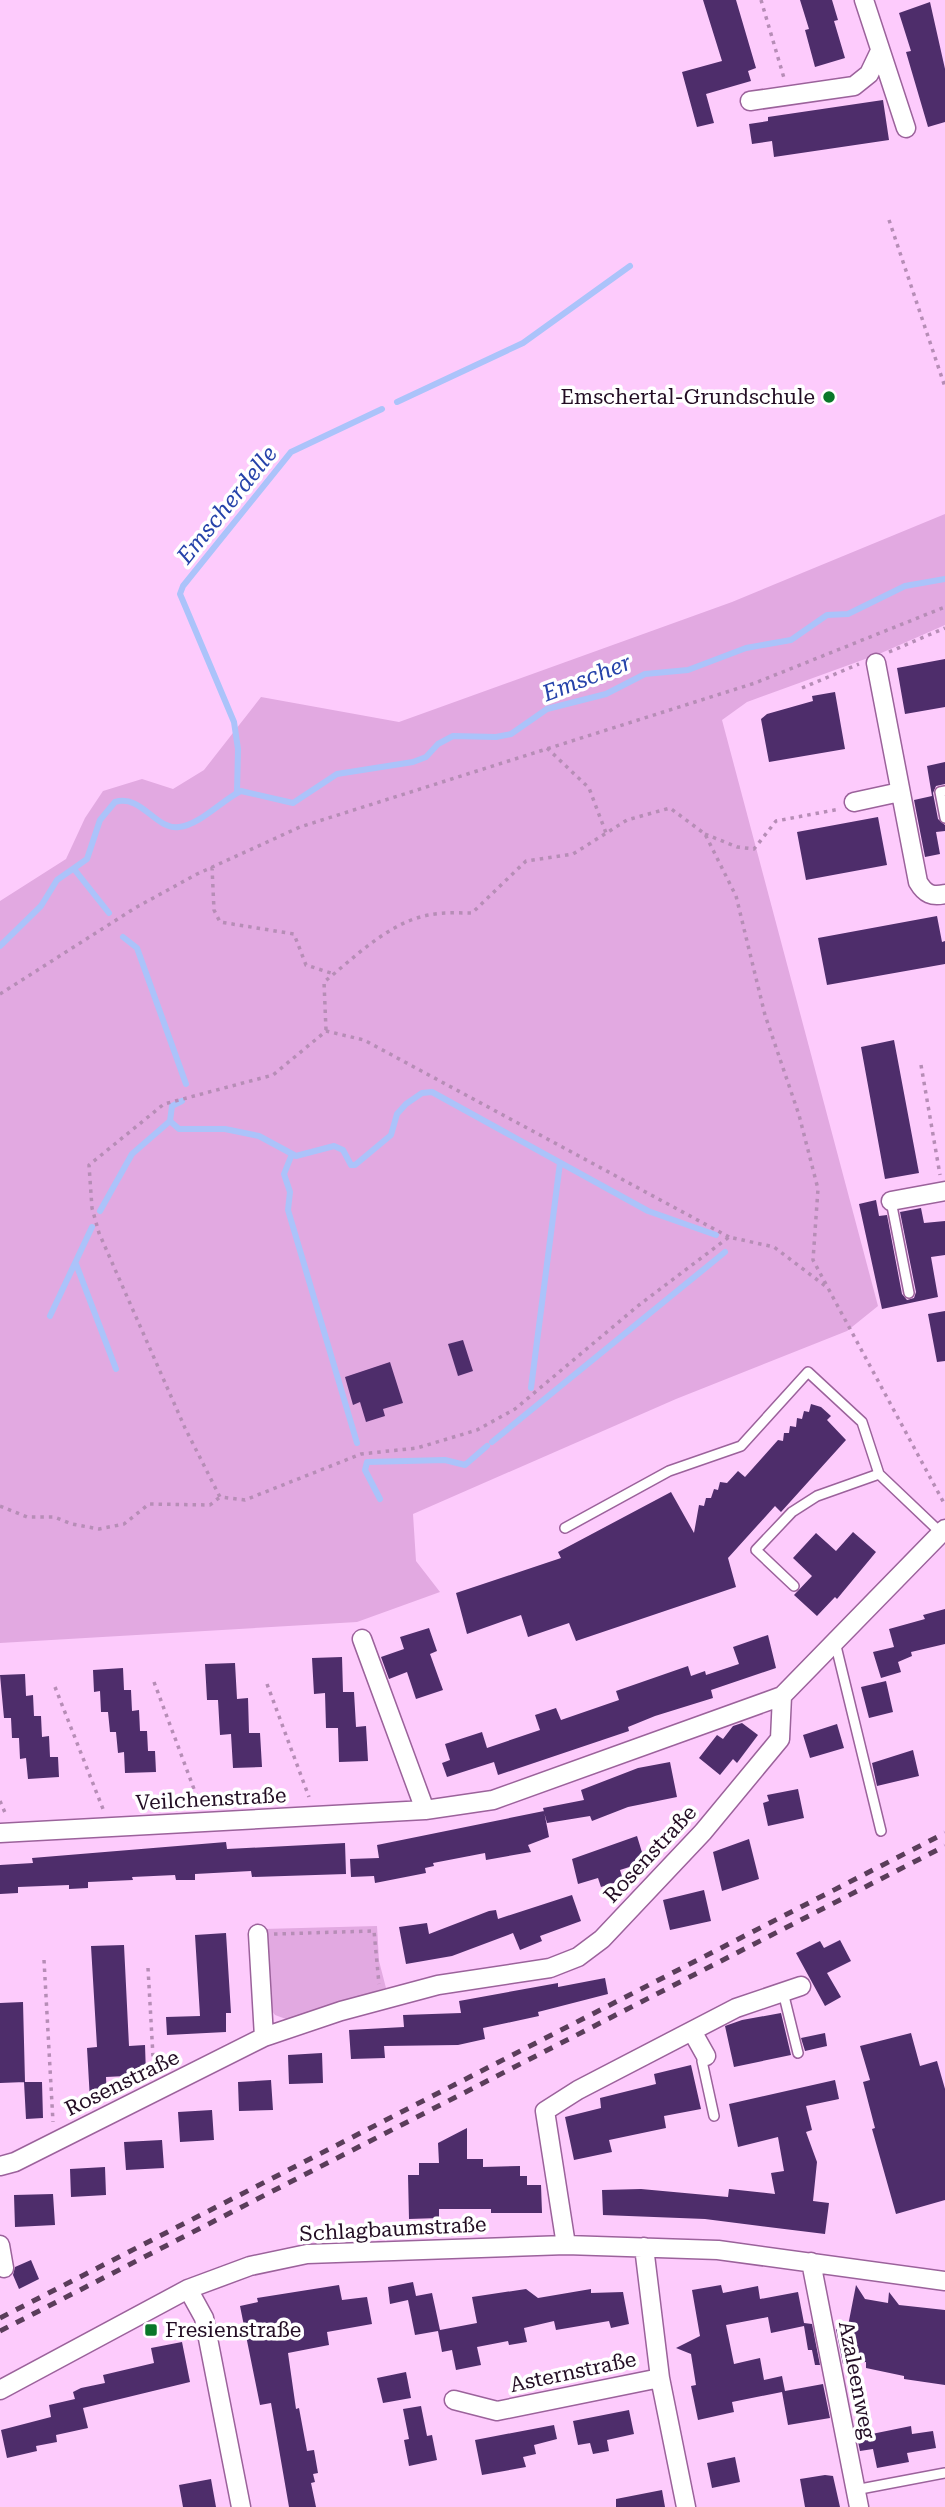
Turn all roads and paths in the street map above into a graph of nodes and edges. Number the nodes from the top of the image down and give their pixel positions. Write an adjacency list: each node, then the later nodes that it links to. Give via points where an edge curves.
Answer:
1 (761, 0): 4 (path)
2 (864, 0): 3 (street)
3 (880, 51): 4 (street, via 869,74 854,86); 6 (street)
4 (790, 95): 5 (street)
5 (750, 101)
6 (906, 128)
7 (889, 220): 8 (path)
8 (945, 387)
9 (945, 607): 11 (path, via 755,683)
10 (876, 663): 13 (street)
11 (546, 747): 16 (path, via 589,788); 18 (path, via 300,827)
12 (945, 791): 15 (lane, via 940,792)
13 (900, 792): 14 (street); 19 (street, via 918,882 923,891)
14 (854, 802): 17 (path, via 776,821 754,849 737,848)
15 (945, 818)
16 (606, 833): 17 (path, via 627,820 670,808); 20 (path, via 573,854 526,861 472,913 428,915 398,927)
17 (705, 834): 27 (path, via 736,896 765,1015 805,1140 818,1189 813,1260)
18 (212, 867): 20 (path, via 214,910 220,922 294,934 306,965); 21 (path, via 135,908)
19 (945, 894)
20 (334, 974): 22 (path, via 324,982)
21 (0, 994)
22 (326, 1031): 26 (path, via 364,1040); 30 (path, via 273,1075 164,1104 89,1165 99,1233)
23 (921, 1065): 24 (path)
24 (944, 1191): 25 (street)
25 (891, 1201): 28 (lane)
26 (729, 1237): 27 (path, via 774,1247); 30 (path, via 639,1305 516,1409 477,1430 417,1448 361,1454 245,1500)
27 (828, 1288): 31 (path)
28 (909, 1293)
29 (879, 1474): 33 (lane, via 862,1422 808,1372 741,1446 669,1471); 34 (lane); 35 (lane, via 817,1496 792,1512 756,1550)
30 (220, 1497): 32 (path, via 210,1505 149,1504 124,1524 99,1529 54,1517 27,1517)
31 (945, 1505)
32 (0, 1506)
33 (565, 1528)
34 (943, 1531): 37 (street)
35 (794, 1586)
36 (362, 1639): 42 (street)
37 (835, 1642): 41 (street); 46 (lane)
38 (154, 1682): 44 (path)
39 (267, 1684): 43 (path)
40 (55, 1687): 45 (path)
41 (782, 1696): 42 (street, Veilchenstraße, via 493,1800); 53 (street, Rosenstraße, via 780,1739 703,1832 602,1939 578,1957 550,1968 438,1985)
42 (425, 1810): 43 (street, Veilchenstraße)
43 (316, 1815): 44 (street, Veilchenstraße)
44 (206, 1823): 45 (street, Veilchenstraße)
45 (110, 1828): 47 (street, Veilchenstraße)
46 (881, 1831)
47 (0, 1833)
48 (258, 1934): 53 (path, via 374,1931); 55 (street)
49 (44, 1960): 60 (path)
50 (148, 1968): 58 (path)
51 (802, 1986): 52 (street)
52 (783, 1992): 54 (street, via 736,2008); 56 (lane)
53 (384, 1999): 55 (street, Rosenstraße)
54 (692, 2031): 57 (street); 63 (street, via 545,2111)
55 (264, 2037): 58 (street, Rosenstraße)
56 (798, 2053)
57 (706, 2056): 59 (lane, via 702,2061)
58 (155, 2092): 60 (street, Rosenstraße)
59 (714, 2116)
60 (54, 2142): 61 (street, Rosenstraße)
61 (0, 2166)
62 (0, 2245): 66 (street)
63 (566, 2245): 64 (street, Schlagbaumstraße); 68 (street, Schlagbaumstraße, via 307,2254 250,2266)
64 (644, 2247): 65 (street, Schlagbaumstraße, via 723,2250); 69 (street, Asternstraße)
65 (811, 2262): 67 (street, Schlagbaumstraße); 73 (street, Azaleenweg)
66 (4, 2268)
67 (945, 2281)
68 (188, 2289): 70 (street, Schlagbaumstraße); 74 (street, via 204,2318)
69 (660, 2378): 71 (street, Asternstraße, via 497,2411); 75 (street, Asternstraße)
70 (0, 2390)
71 (454, 2400)
72 (945, 2473): 73 (lane)
73 (857, 2498)
74 (241, 2507)
75 (686, 2507)

